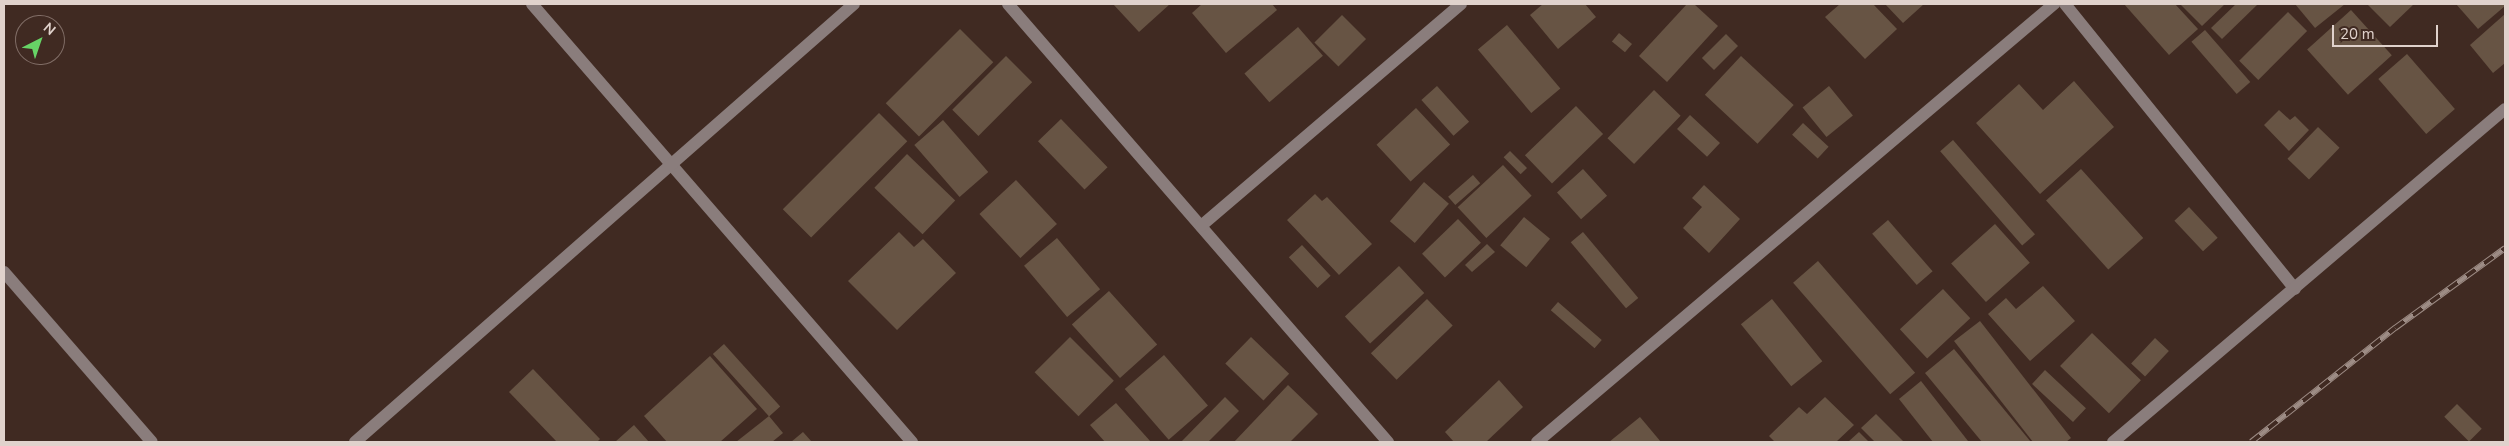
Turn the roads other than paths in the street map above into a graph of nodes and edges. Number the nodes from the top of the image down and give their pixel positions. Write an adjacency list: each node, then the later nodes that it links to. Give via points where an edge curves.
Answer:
1 (532, 4): 8 (street)
2 (854, 4): 8 (street)
3 (1008, 4): 9 (street)
4 (1462, 4): 9 (street)
5 (2054, 4): 16 (street)
6 (2064, 4): 11 (street)
7 (2505, 109): 11 (street)
8 (673, 166): 13 (street); 14 (street)
9 (1201, 226): 15 (street)
10 (4, 272): 12 (street)
11 (2295, 289): 17 (street)
12 (152, 442)
13 (355, 442)
14 (912, 442)
15 (1388, 442)
16 (1537, 442)
17 (2113, 442)

